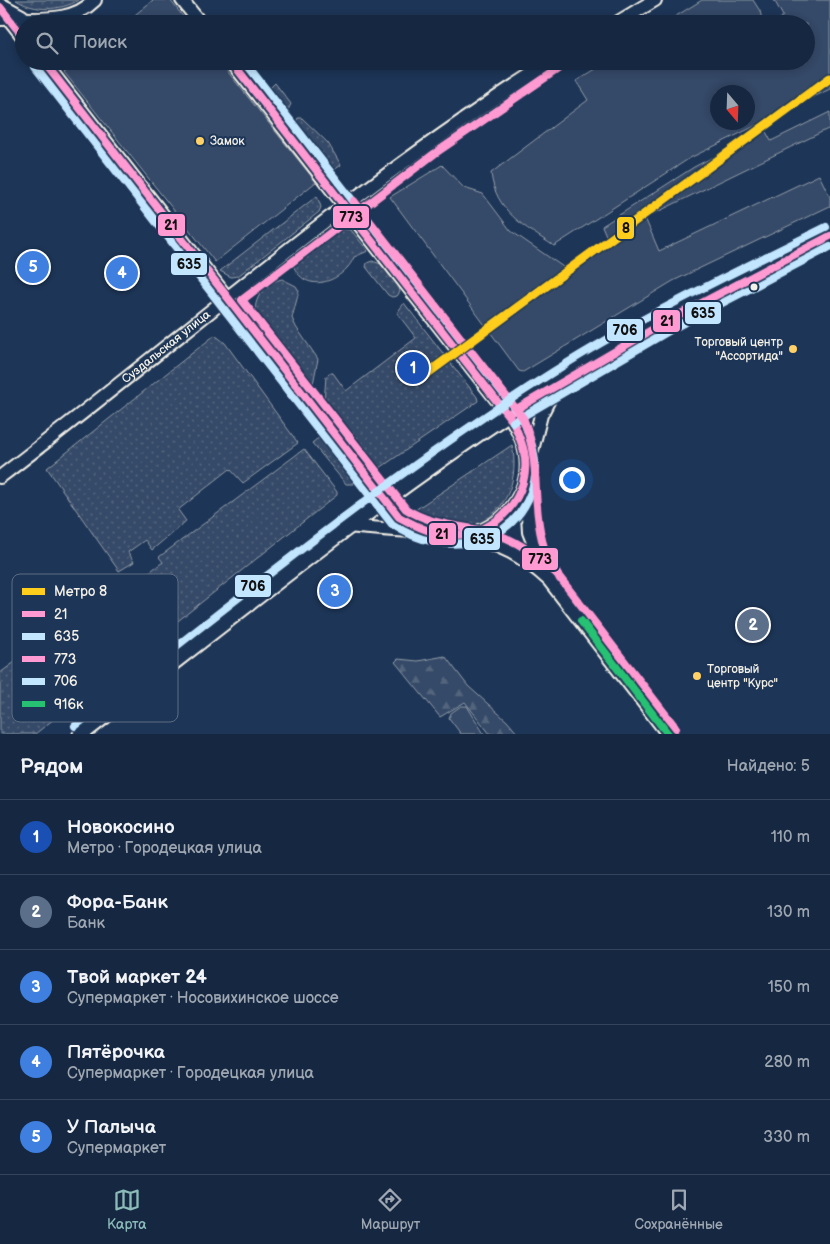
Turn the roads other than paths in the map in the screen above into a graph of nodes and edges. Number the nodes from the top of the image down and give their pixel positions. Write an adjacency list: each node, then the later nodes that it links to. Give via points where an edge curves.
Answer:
1 (95, 0): 6 (street)
2 (182, 0): 7 (street)
3 (654, 0): 8 (street)
4 (0, 6): 5 (street); 9 (street)
5 (23, 15)
6 (71, 15)
7 (194, 15)
8 (629, 15)
9 (4, 18): 10 (street)
10 (15, 29)
11 (50, 70): 16 (street)
12 (238, 70): 14 (street)
13 (539, 70): 14 (street, Суздальская улица, via 483,105)
14 (346, 207): 16 (street, Суздальская улица); 18 (street)
15 (830, 236): 17 (main road, via 701,300)
16 (228, 298): 20 (street, Суздальская улица); 21 (street)
17 (560, 380): 18 (main road); 19 (street, via 541,415)
18 (508, 414): 19 (street, via 521,436); 21 (main road)
19 (526, 473): 24 (street, via 518,498 501,519 476,533); 25 (street, via 529,532)
20 (0, 478)
21 (385, 500): 22 (main road); 23 (street, via 399,517)
22 (349, 526): 23 (street); 26 (main road)
23 (425, 532): 24 (street)
24 (451, 536): 25 (street, via 507,549)
25 (548, 580): 29 (street)
26 (178, 659)
27 (96, 722): 28 (main road)
28 (81, 734)
29 (668, 734)

